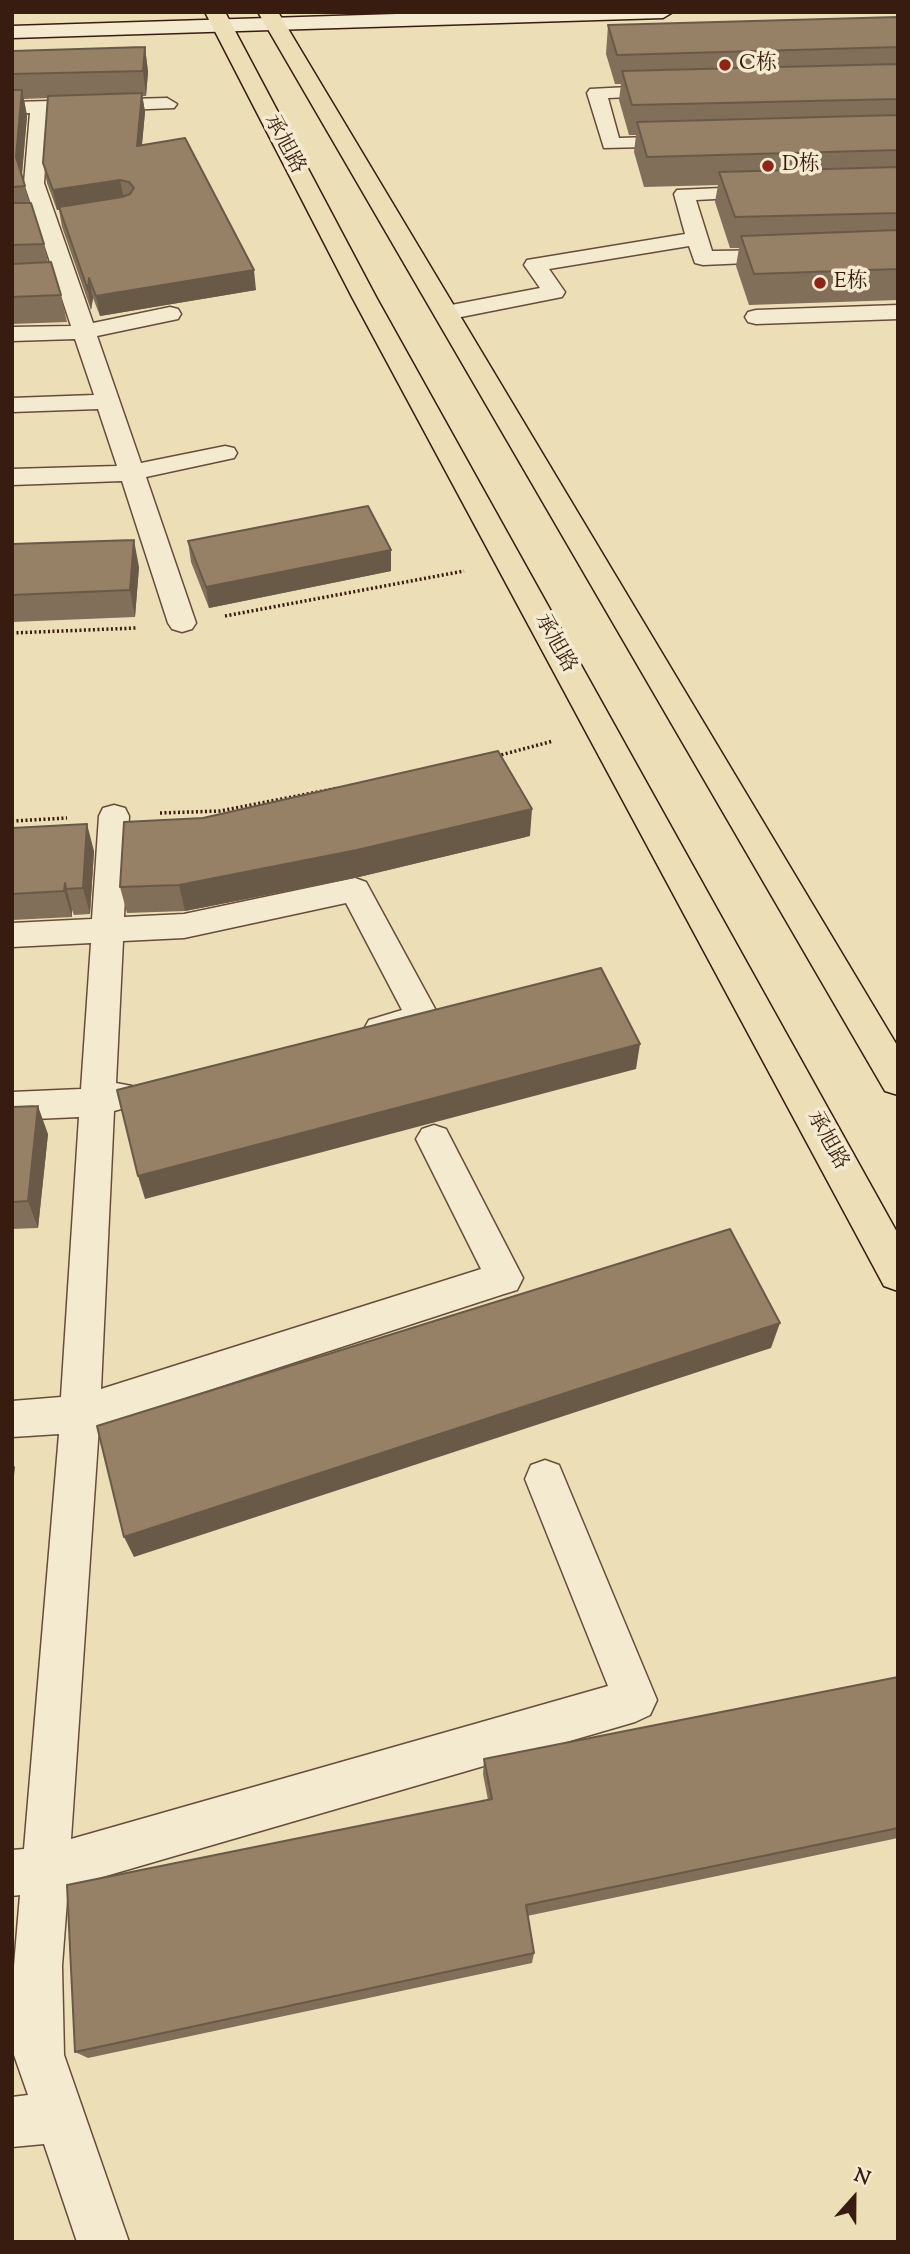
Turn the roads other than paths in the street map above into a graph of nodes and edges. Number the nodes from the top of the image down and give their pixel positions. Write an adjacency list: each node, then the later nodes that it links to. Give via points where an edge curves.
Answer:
1 (663, 12): 2 (main road)
2 (272, 18): 3 (main road); 19 (main road)
3 (217, 19): 4 (main road); 41 (main road, 承旭路)
4 (12, 32)
5 (693, 90): 9 (lane, via 597,93 611,144)
6 (167, 104): 7 (lane)
7 (40, 107): 8 (lane); 10 (lane)
8 (12, 108)
9 (706, 142)
10 (24, 173): 13 (lane, via 34,183)
11 (791, 191): 14 (lane, via 684,194)
12 (73, 216): 13 (lane)
13 (35, 221): 16 (lane)
14 (697, 238): 15 (lane, via 703,258); 19 (lane, via 535,265 554,292)
15 (800, 255)
16 (66, 279): 17 (lane); 22 (lane)
17 (39, 280)
18 (898, 312): 21 (lane)
19 (446, 313): 36 (main road)
20 (170, 314): 22 (lane)
21 (756, 317)
22 (84, 332): 23 (lane); 24 (lane)
23 (12, 334)
24 (107, 401): 25 (lane); 27 (lane)
25 (12, 405)
26 (225, 453): 27 (lane)
27 (131, 473): 28 (lane); 29 (lane)
28 (12, 477)
29 (158, 551): 30 (lane); 31 (lane)
30 (131, 552)
31 (182, 623)
32 (114, 816): 33 (lane)
33 (108, 930): 34 (lane); 35 (lane, via 184,926 355,890 423,1018); 38 (lane)
34 (12, 935)
35 (356, 1036)
36 (898, 1080)
37 (153, 1088): 38 (lane)
38 (98, 1102): 39 (lane); 42 (lane)
39 (12, 1106)
40 (434, 1139): 42 (lane, via 504,1278)
41 (898, 1273)
42 (79, 1414): 43 (lane); 45 (lane)
43 (12, 1419)
44 (545, 1479): 45 (lane, via 635,1700)
45 (29, 1871): 46 (lane, via 38,1966 39,2055)
46 (60, 2117): 47 (lane); 48 (lane)
47 (12, 2122)
48 (103, 2242)

